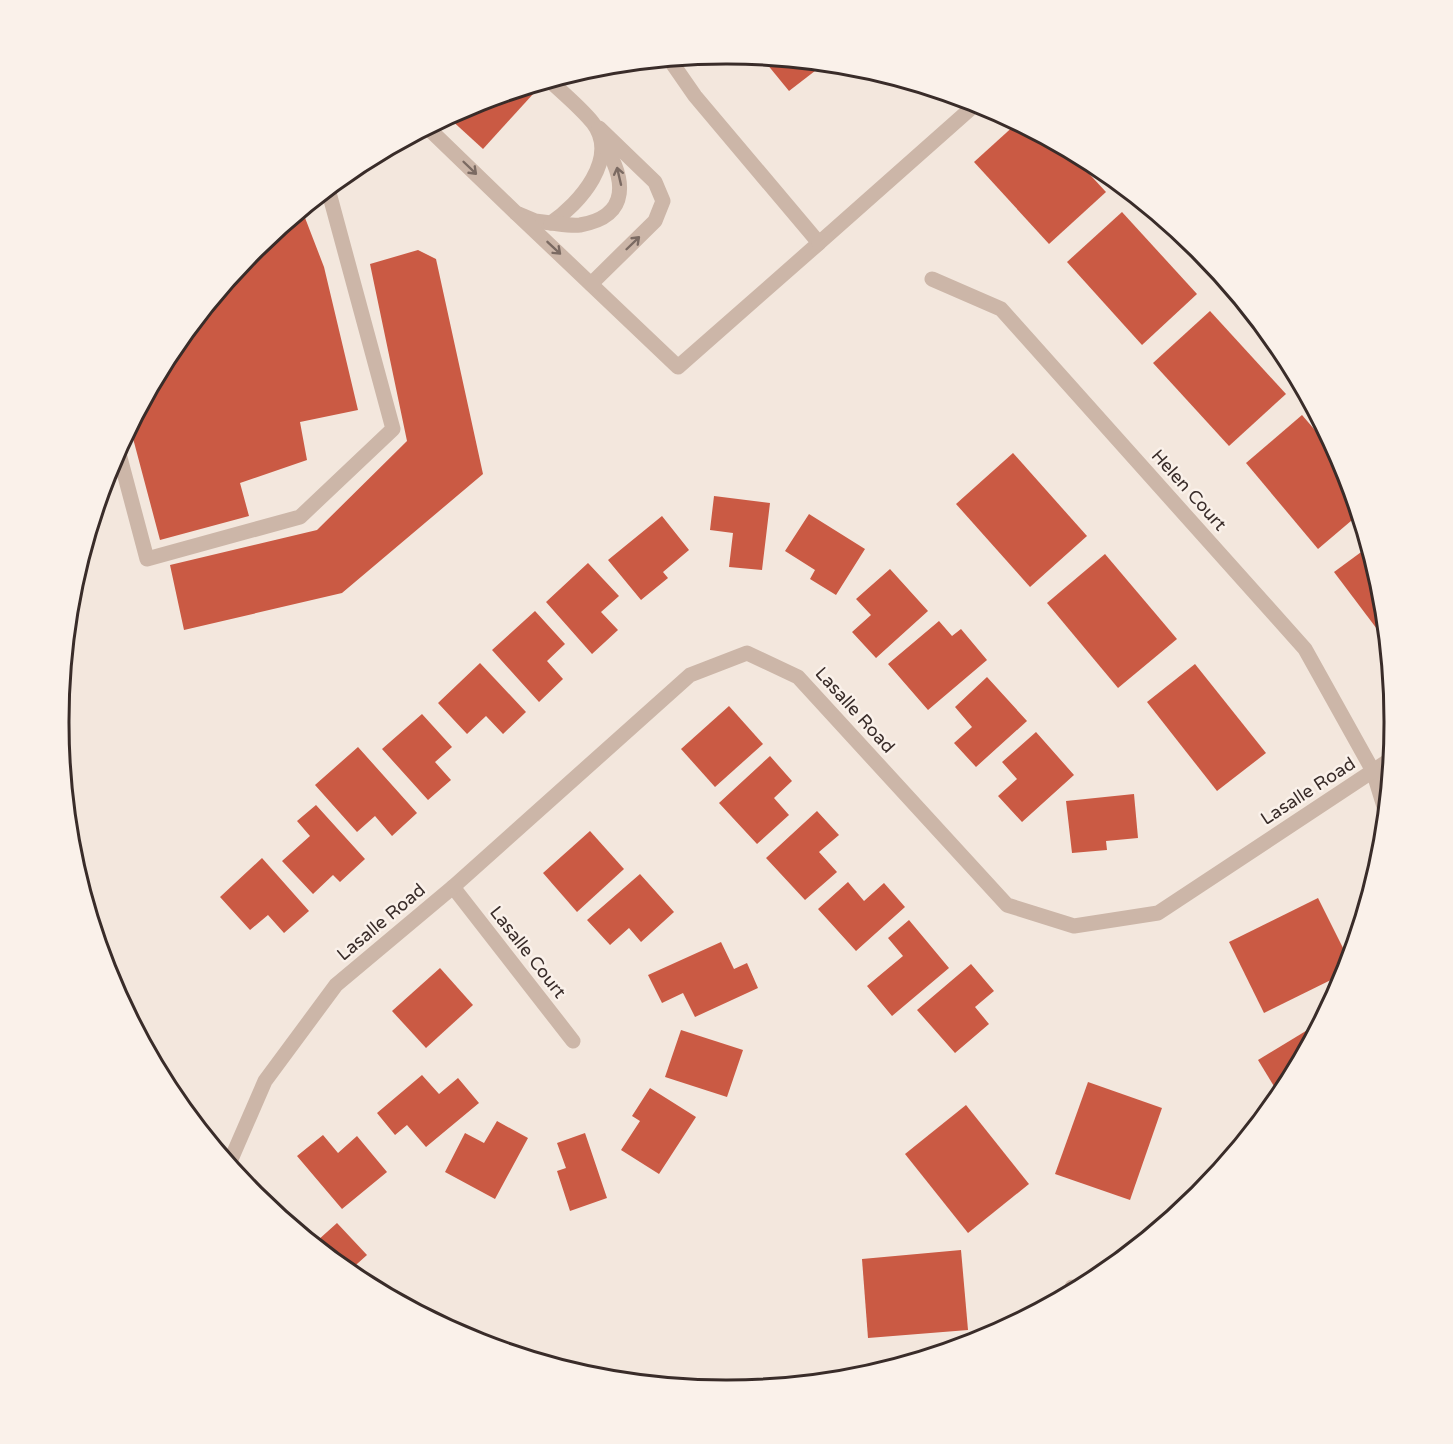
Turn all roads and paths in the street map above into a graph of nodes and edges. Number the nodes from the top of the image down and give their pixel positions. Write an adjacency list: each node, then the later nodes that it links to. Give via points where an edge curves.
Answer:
1 (675, 67): 10 (street)
2 (555, 87): 4 (street)
3 (968, 111): 10 (street)
4 (594, 124): 6 (street); 12 (street, one-way to 4, via 655,221 663,201 655,182)
5 (434, 133): 8 (street, one-way to 8)
6 (603, 143): 9 (street, via 586,193); 9 (street, one-way to 6, via 579,225 603,217 617,201 622,183)
7 (330, 197): 13 (street, via 393,429 300,517 147,559)
8 (516, 213): 9 (street); 12 (street, one-way to 12)
9 (551, 223)
10 (819, 243): 12 (street, via 678,367)
11 (932, 279): 15 (street, Helen Court, via 1001,309 1305,649)
12 (591, 284)
13 (122, 464)
14 (1383, 764): 15 (street, Lasalle Road)
15 (1373, 771): 16 (street, Helen Court); 17 (street, Lasalle Road, via 1158,914 1074,926 1007,905 798,677 747,653 690,675)
16 (1380, 793)
17 (453, 887): 18 (street, Lasalle Court); 19 (street, Lasalle Road, via 336,985 264,1081)
18 (573, 1041)
19 (232, 1156)

